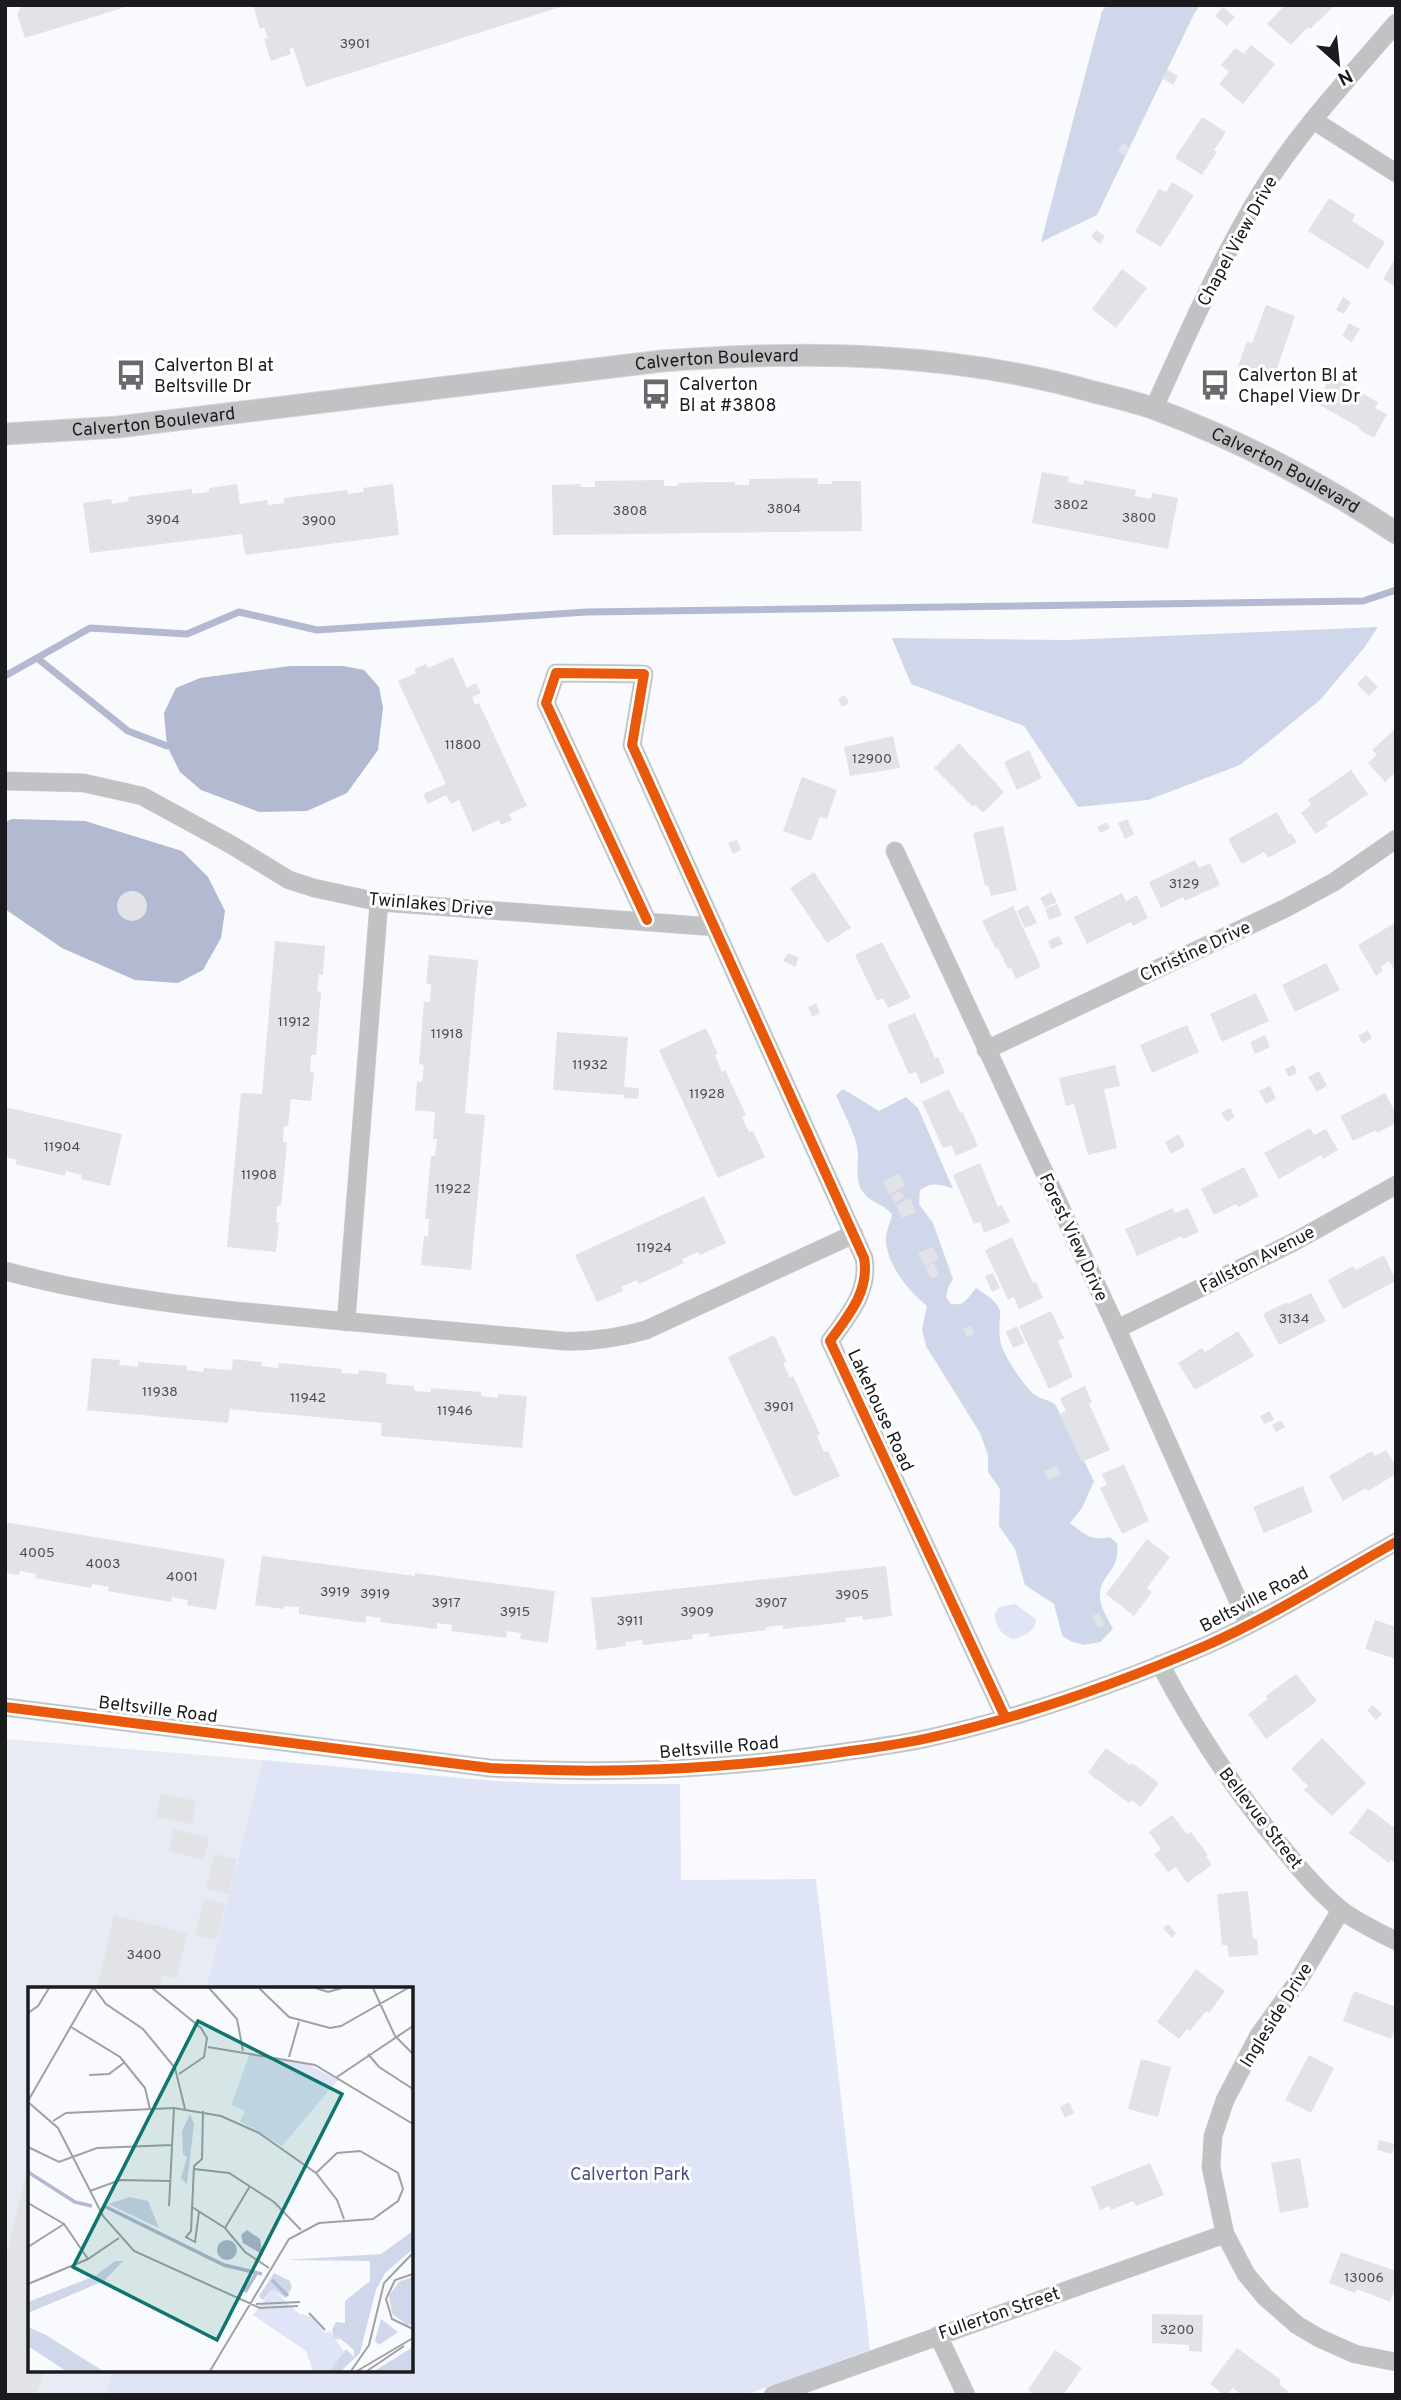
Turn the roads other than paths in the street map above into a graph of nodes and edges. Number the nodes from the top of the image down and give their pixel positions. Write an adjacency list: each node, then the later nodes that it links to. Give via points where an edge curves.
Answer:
1 (1396, 23): 2 (street, Chapel View Drive)
2 (1313, 120): 3 (street); 4 (street, Chapel View Drive, via 1230,247)
3 (1396, 173)
4 (1154, 408): 5 (street, Calverton Boulevard, via 990,368 829,354 746,355 662,361 118,427); 6 (street, Calverton Boulevard, via 1281,466)
5 (5, 434)
6 (1396, 533)
7 (5, 780): 10 (street, Twinlakes Drive, via 84,783 142,796 289,880)
8 (1396, 839): 13 (street, Christine Drive, via 1286,908)
9 (895, 851): 13 (street, Forest View Drive)
10 (379, 902): 11 (street, Twinlakes Drive); 17 (street)
11 (647, 920): 12 (street, Twinlakes Drive); 12 (street, Lakehouse Road, via 546,703 556,673 644,674 632,745)
12 (715, 927): 15 (street, Lakehouse Road)
13 (986, 1050): 18 (street, Forest View Drive)
14 (1396, 1185): 18 (street, Fallston Avenue, via 1294,1242)
15 (854, 1234): 17 (street, via 646,1330 616,1339 563,1341); 23 (street, Lakehouse Road, via 864,1258 866,1282 850,1315 830,1341)
16 (5, 1271): 17 (street, via 149,1302)
17 (346, 1321)
18 (1117, 1329): 20 (street, Forest View Drive)
19 (1396, 1542): 20 (street, Beltsville Road)
20 (1249, 1625): 21 (street, Beltsville Road)
21 (1160, 1664): 23 (street, Beltsville Road); 24 (street, Bellevue Street, via 1213,1759 1248,1807)
22 (5, 1707): 23 (street, Beltsville Road, via 419,1760 567,1771 671,1770 766,1762 933,1737)
23 (1004, 1717)
24 (1341, 1910): 25 (street, Bellevue Street); 26 (street, Ingleside Drive, via 1259,2035 1225,2100 1213,2136 1211,2167)
25 (1396, 1941)
26 (1226, 2234): 27 (street, Fullerton Street); 28 (street, Ingleside Drive, via 1246,2274 1297,2325 1355,2354)
27 (938, 2335): 29 (street, Fullerton Street); 30 (street)
28 (1396, 2362)
29 (773, 2395)
30 (966, 2395)

